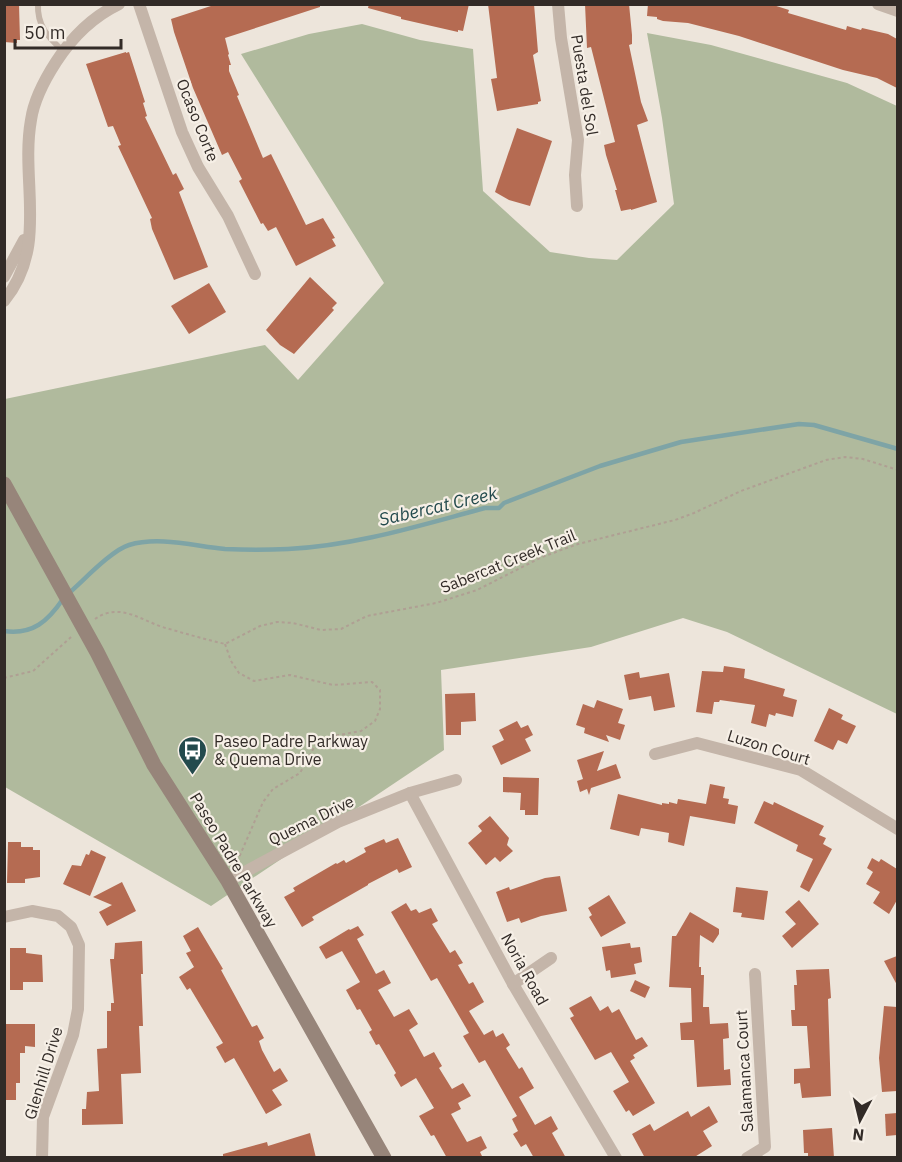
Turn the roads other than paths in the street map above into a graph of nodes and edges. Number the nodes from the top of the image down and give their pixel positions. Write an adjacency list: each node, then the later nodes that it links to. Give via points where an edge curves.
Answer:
1 (38, 4): 7 (lane, via 40,25)
2 (139, 4): 10 (street, Ocaso Corte, via 182,132)
3 (558, 4): 8 (street, Puesta del Sol, via 578,140)
4 (878, 4): 6 (street)
5 (114, 6): 7 (street, via 76,34)
6 (897, 11)
7 (63, 51): 9 (street, via 44,81 31,118)
8 (577, 206)
9 (31, 222): 11 (street); 12 (street, via 26,261)
10 (255, 274)
11 (4, 277)
12 (4, 301)
13 (4, 484): 18 (main road, Paseo Padre Parkway, via 154,765)
14 (655, 754): 17 (street, Luzon Court, via 697,743 801,770)
15 (456, 780): 16 (street, Quema Drive)
16 (410, 793): 18 (street, Quema Drive, via 338,822); 22 (street, Noria Road)
17 (897, 829)
18 (228, 881): 24 (main road, Paseo Padre Parkway)
19 (4, 917): 23 (street, Glenhill Drive, via 32,911 58,916 70,927 79,945 78,1009 44,1118)
20 (551, 958): 22 (street)
21 (755, 974): 26 (street, Salamanca Court, via 765,1147)
22 (513, 984): 25 (street, Noria Road)
23 (42, 1158)
24 (384, 1158)
25 (616, 1158)
26 (747, 1158)

